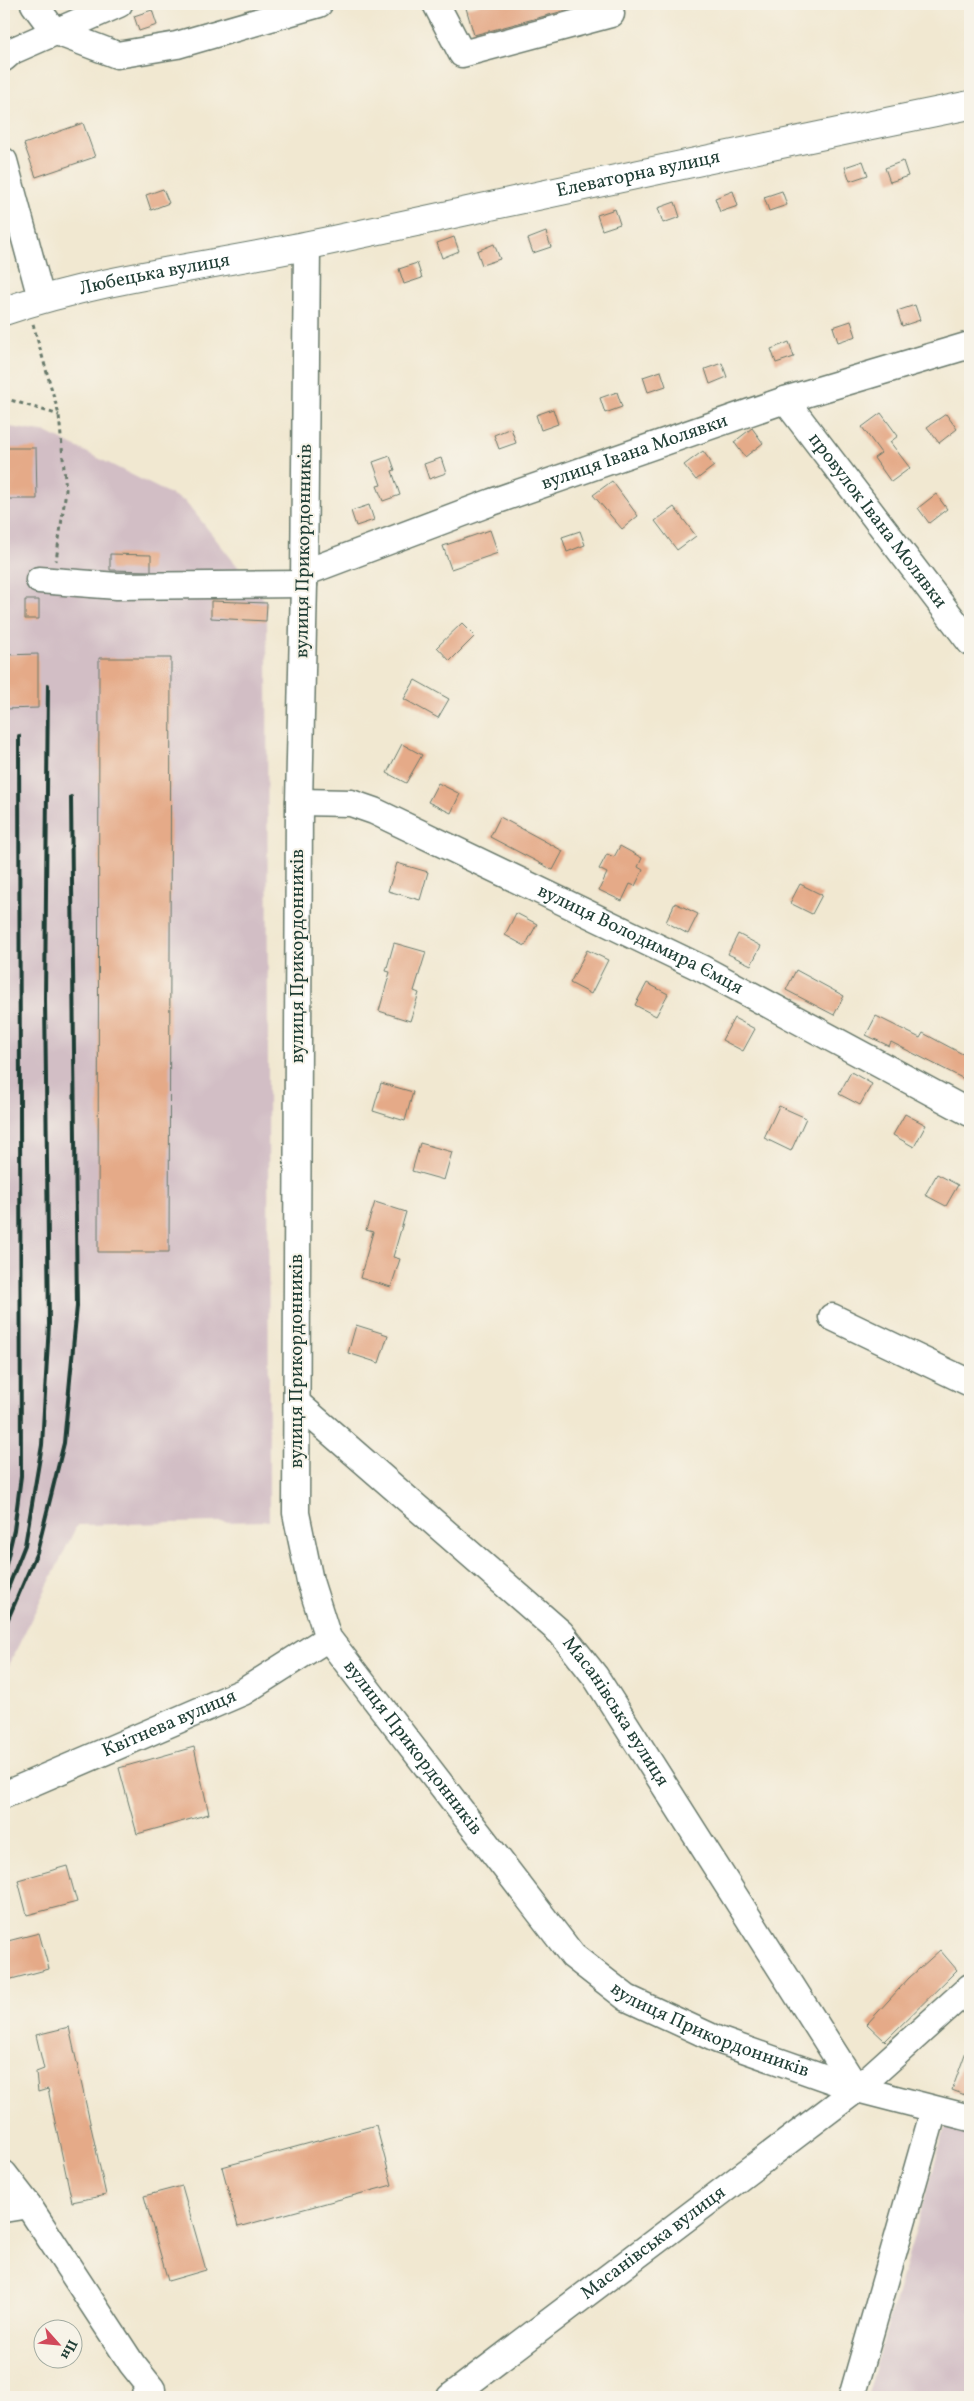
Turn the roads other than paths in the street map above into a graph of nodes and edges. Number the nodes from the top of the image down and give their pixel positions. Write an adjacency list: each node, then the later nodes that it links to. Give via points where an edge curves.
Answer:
1 (34, 4): 6 (street)
2 (119, 4): 6 (street)
3 (319, 4): 6 (street, via 177,45 118,55)
4 (436, 4): 5 (street, via 462,54)
5 (612, 14)
6 (54, 31): 7 (street, via 12,50)
7 (4, 58)
8 (970, 105): 10 (main road, Елеваторна вулиця)
9 (4, 161): 11 (street)
10 (307, 246): 11 (main road, Любецька вулиця, via 194,265); 14 (street, вулиця Прикордонників)
11 (24, 304)
12 (970, 345): 13 (street, вулиця Івана Молявки)
13 (784, 400): 14 (street, вулиця Івана Молявки, via 492,502); 16 (street, провулок Івана Молявки)
14 (304, 578): 15 (street, вулиця Івана Молявки, via 117,586); 17 (street, вулиця Прикордонників)
15 (46, 581)
16 (970, 642)
17 (299, 802): 18 (street, вулиця Володимира Ємця, via 351,803 374,811 701,968); 21 (street, вулиця Прикордонників)
18 (970, 1113)
19 (832, 1317): 20 (street)
20 (970, 1383)
21 (297, 1403): 22 (street, вулиця Прикордонників, via 296,1513 310,1582); 25 (street, Масанівська вулиця, via 561,1633 595,1676)
22 (328, 1638): 23 (street, Квітнева вулиця, via 243,1692); 25 (street, вулиця Прикордонників, via 573,1956 627,1998 718,2040)
23 (16, 1795)
24 (970, 1987): 25 (street, Масанівська вулиця)
25 (857, 2089): 26 (street, вулиця Прикордонників); 31 (street, Масанівська вулиця)
26 (934, 2110): 27 (street, вулиця Прикордонників); 32 (street)
27 (970, 2118)
28 (4, 2174): 29 (street)
29 (16, 2207): 30 (street, via 152,2389)
30 (144, 2397)
31 (450, 2397)
32 (852, 2397)

